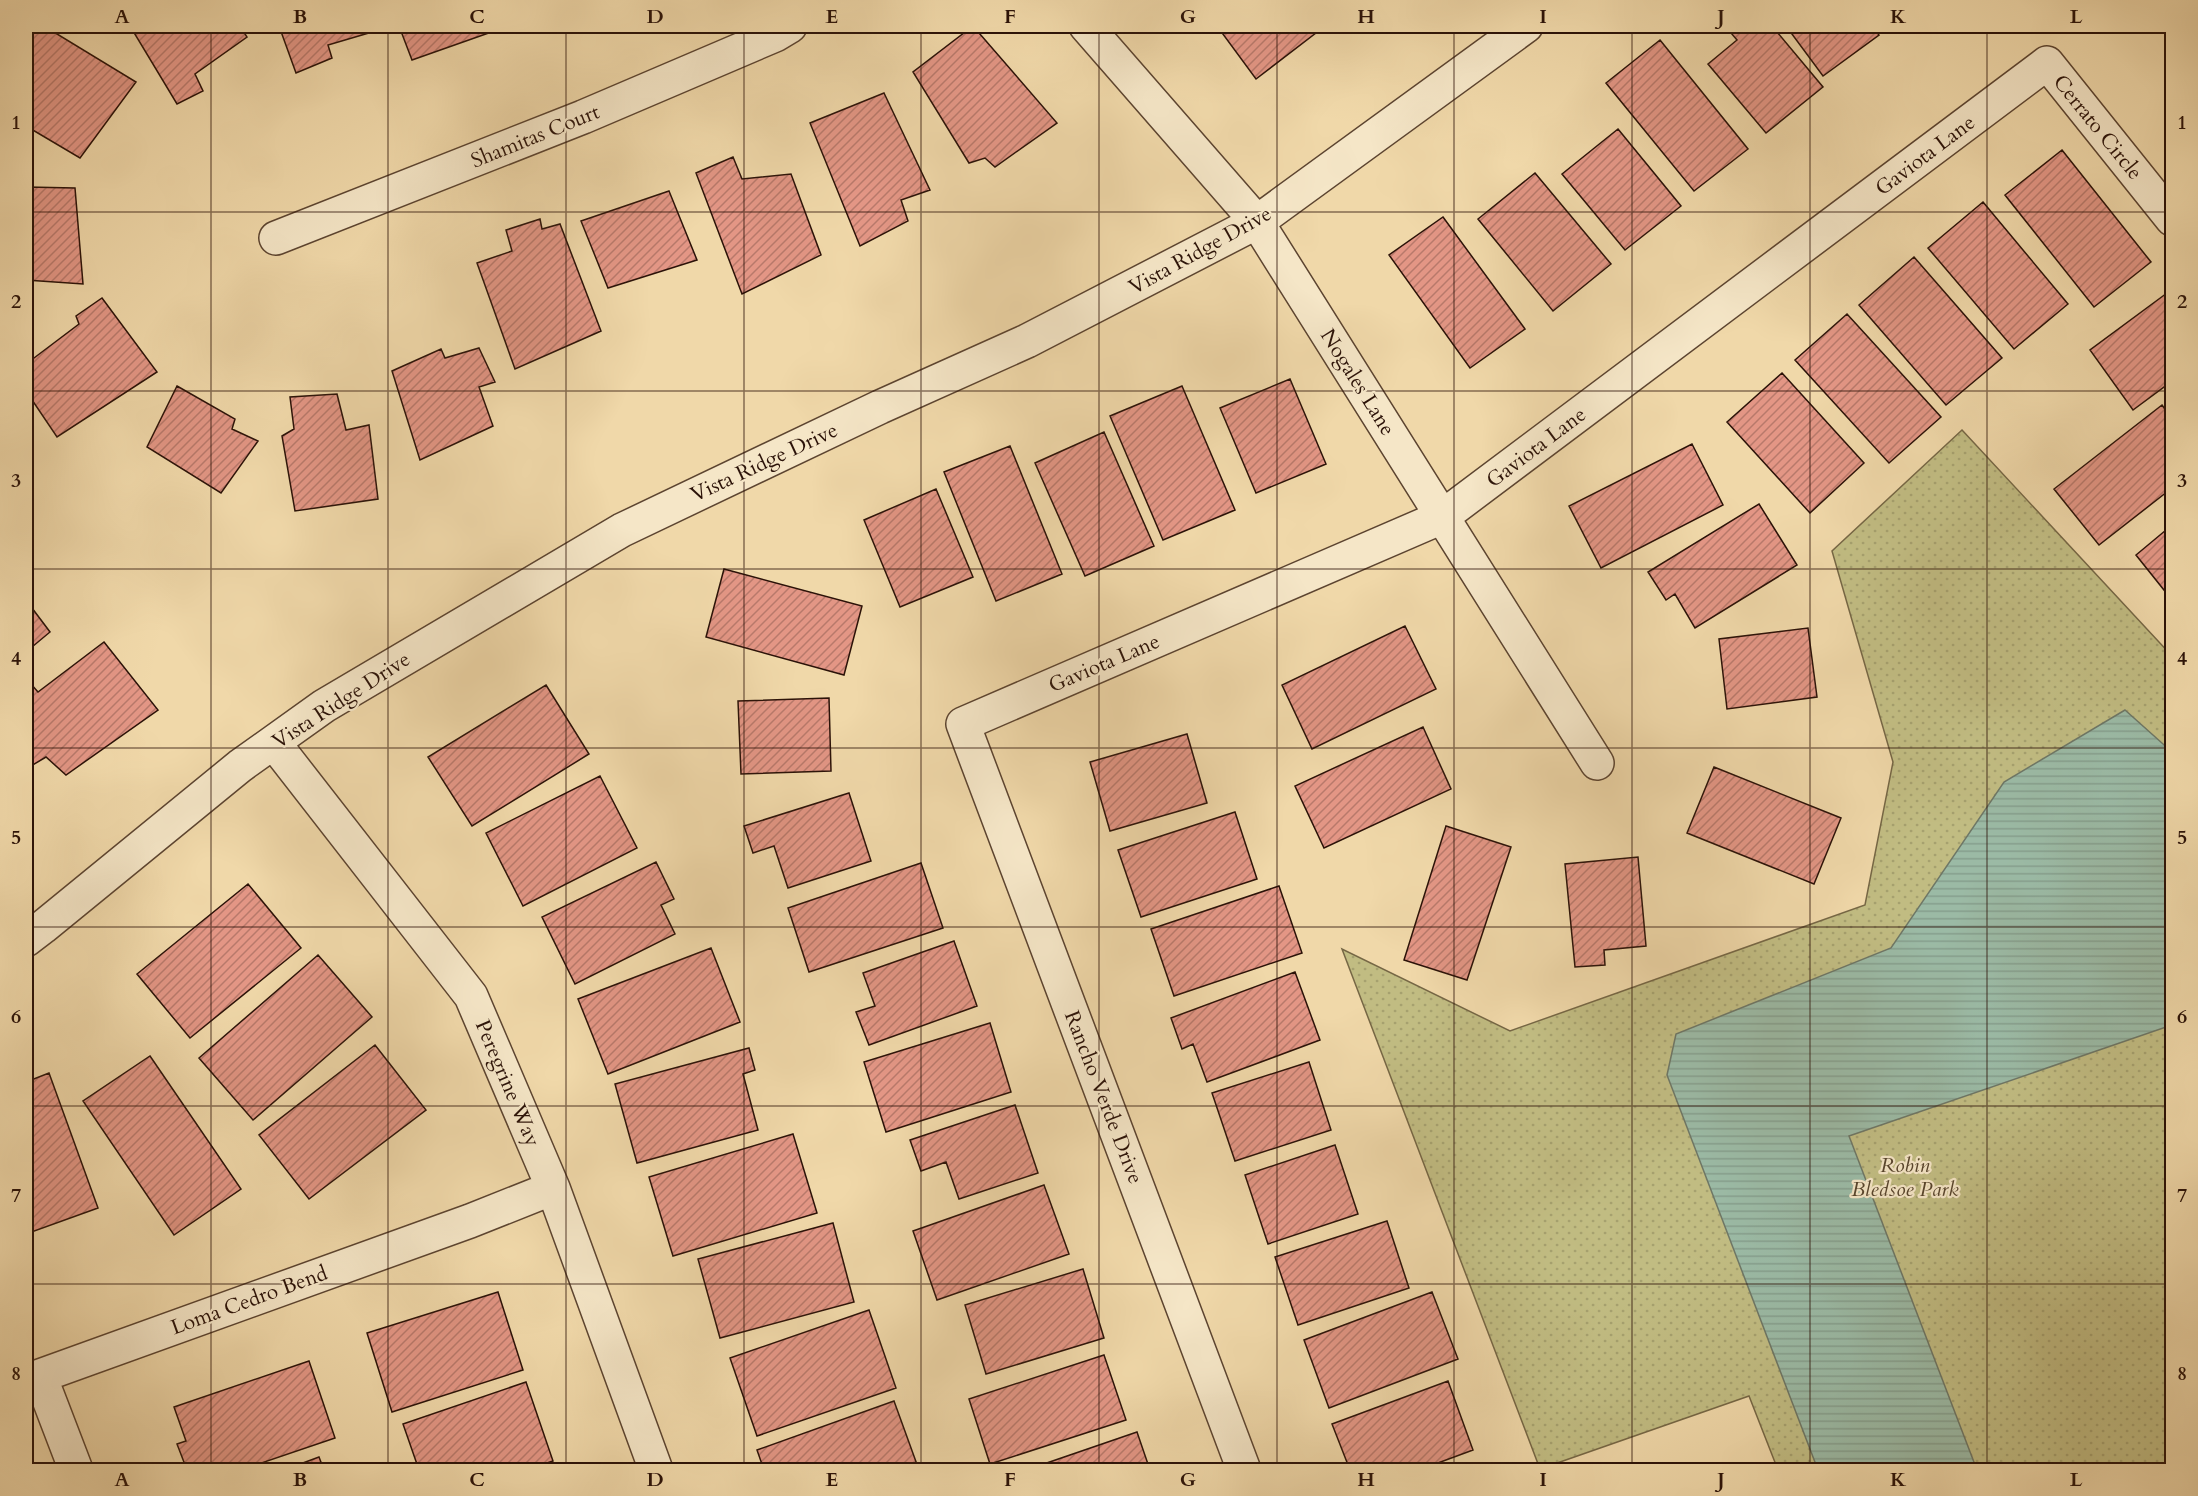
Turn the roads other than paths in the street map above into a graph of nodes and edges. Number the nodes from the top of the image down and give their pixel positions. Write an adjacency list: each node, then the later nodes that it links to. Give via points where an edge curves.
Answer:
1 (790, 26): 7 (street, Shamitas Court, via 583,117)
2 (1086, 26): 6 (street, Nogales Lane)
3 (1526, 26): 6 (street, Vista Ridge Drive)
4 (2047, 63): 5 (street, Cerrato Circle); 8 (street, Gaviota Lane)
5 (2172, 219)
6 (1257, 222): 8 (street, Nogales Lane); 10 (street, Vista Ridge Drive, via 1027,341 622,530 324,706)
7 (276, 238)
8 (1442, 517): 9 (street, Gaviota Lane); 11 (street, Nogales Lane)
9 (963, 724): 16 (street, Rancho Verde Drive)
10 (274, 742): 12 (street, Vista Ridge Drive); 13 (street, Peregrine Way, via 471,996)
11 (1597, 763)
12 (31, 924)
13 (553, 1188): 14 (street, Loma Cedro Bend, via 40,1376); 15 (street, Peregrine Way)
14 (76, 1470)
15 (656, 1470)
16 (1244, 1470)

